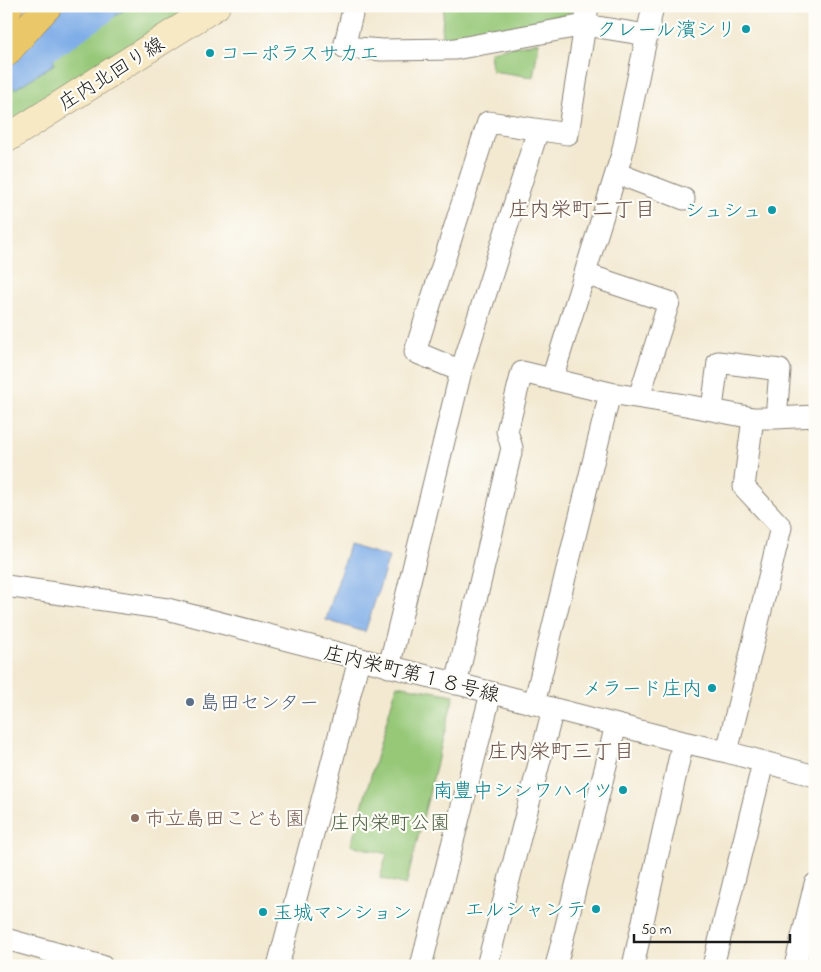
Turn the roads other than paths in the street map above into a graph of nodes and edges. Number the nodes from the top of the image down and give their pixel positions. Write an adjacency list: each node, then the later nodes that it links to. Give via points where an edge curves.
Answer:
1 (9, 6): 5 (main road)
2 (216, 6): 11 (street, 庄内北回り線)
3 (354, 6): 7 (street, via 344,47 382,50 455,49)
4 (653, 6): 8 (street)
5 (6, 12)
6 (40, 14): 9 (main road)
7 (586, 16): 8 (street); 10 (street, via 568,134)
8 (647, 35): 12 (street)
9 (6, 53)
10 (538, 130): 15 (street); 15 (street, via 488,122 415,352)
11 (6, 139)
12 (616, 173): 13 (street); 14 (street)
13 (684, 199)
14 (585, 274): 16 (street); 18 (street, via 669,302)
15 (461, 371): 25 (street)
16 (552, 379): 17 (street); 26 (street, via 522,372 507,431 512,448)
17 (610, 393): 18 (street); 28 (street)
18 (639, 397): 19 (street)
19 (712, 410): 21 (street); 22 (street, via 718,362 780,370)
20 (815, 416): 22 (street)
21 (753, 418): 22 (street); 31 (street, via 744,487 781,528)
22 (776, 418)
23 (6, 586): 24 (street, 庄内栄町第１８号線, via 167,609)
24 (359, 660): 25 (street, 庄内栄町第１８号線); 37 (street)
25 (389, 667): 26 (street, 庄内栄町第１８号線)
26 (456, 684): 27 (street, 庄内栄町第１８号線)
27 (491, 693): 28 (street, 庄内栄町第１８号線); 38 (street)
28 (543, 706): 29 (street, 庄内栄町第１８号線); 39 (street)
29 (616, 725): 30 (street, 庄内栄町第１８号線); 40 (street)
30 (683, 742): 31 (street, 庄内栄町第１８号線); 41 (street)
31 (727, 752): 32 (street, 庄内栄町第１８号線)
32 (763, 763): 33 (street, 庄内栄町第１８号線); 42 (street)
33 (815, 776)
34 (815, 884): 43 (street)
35 (6, 939): 36 (street)
36 (102, 966)
37 (278, 966)
38 (421, 966)
39 (487, 966)
40 (556, 966)
41 (633, 966)
42 (713, 966)
43 (795, 966)

